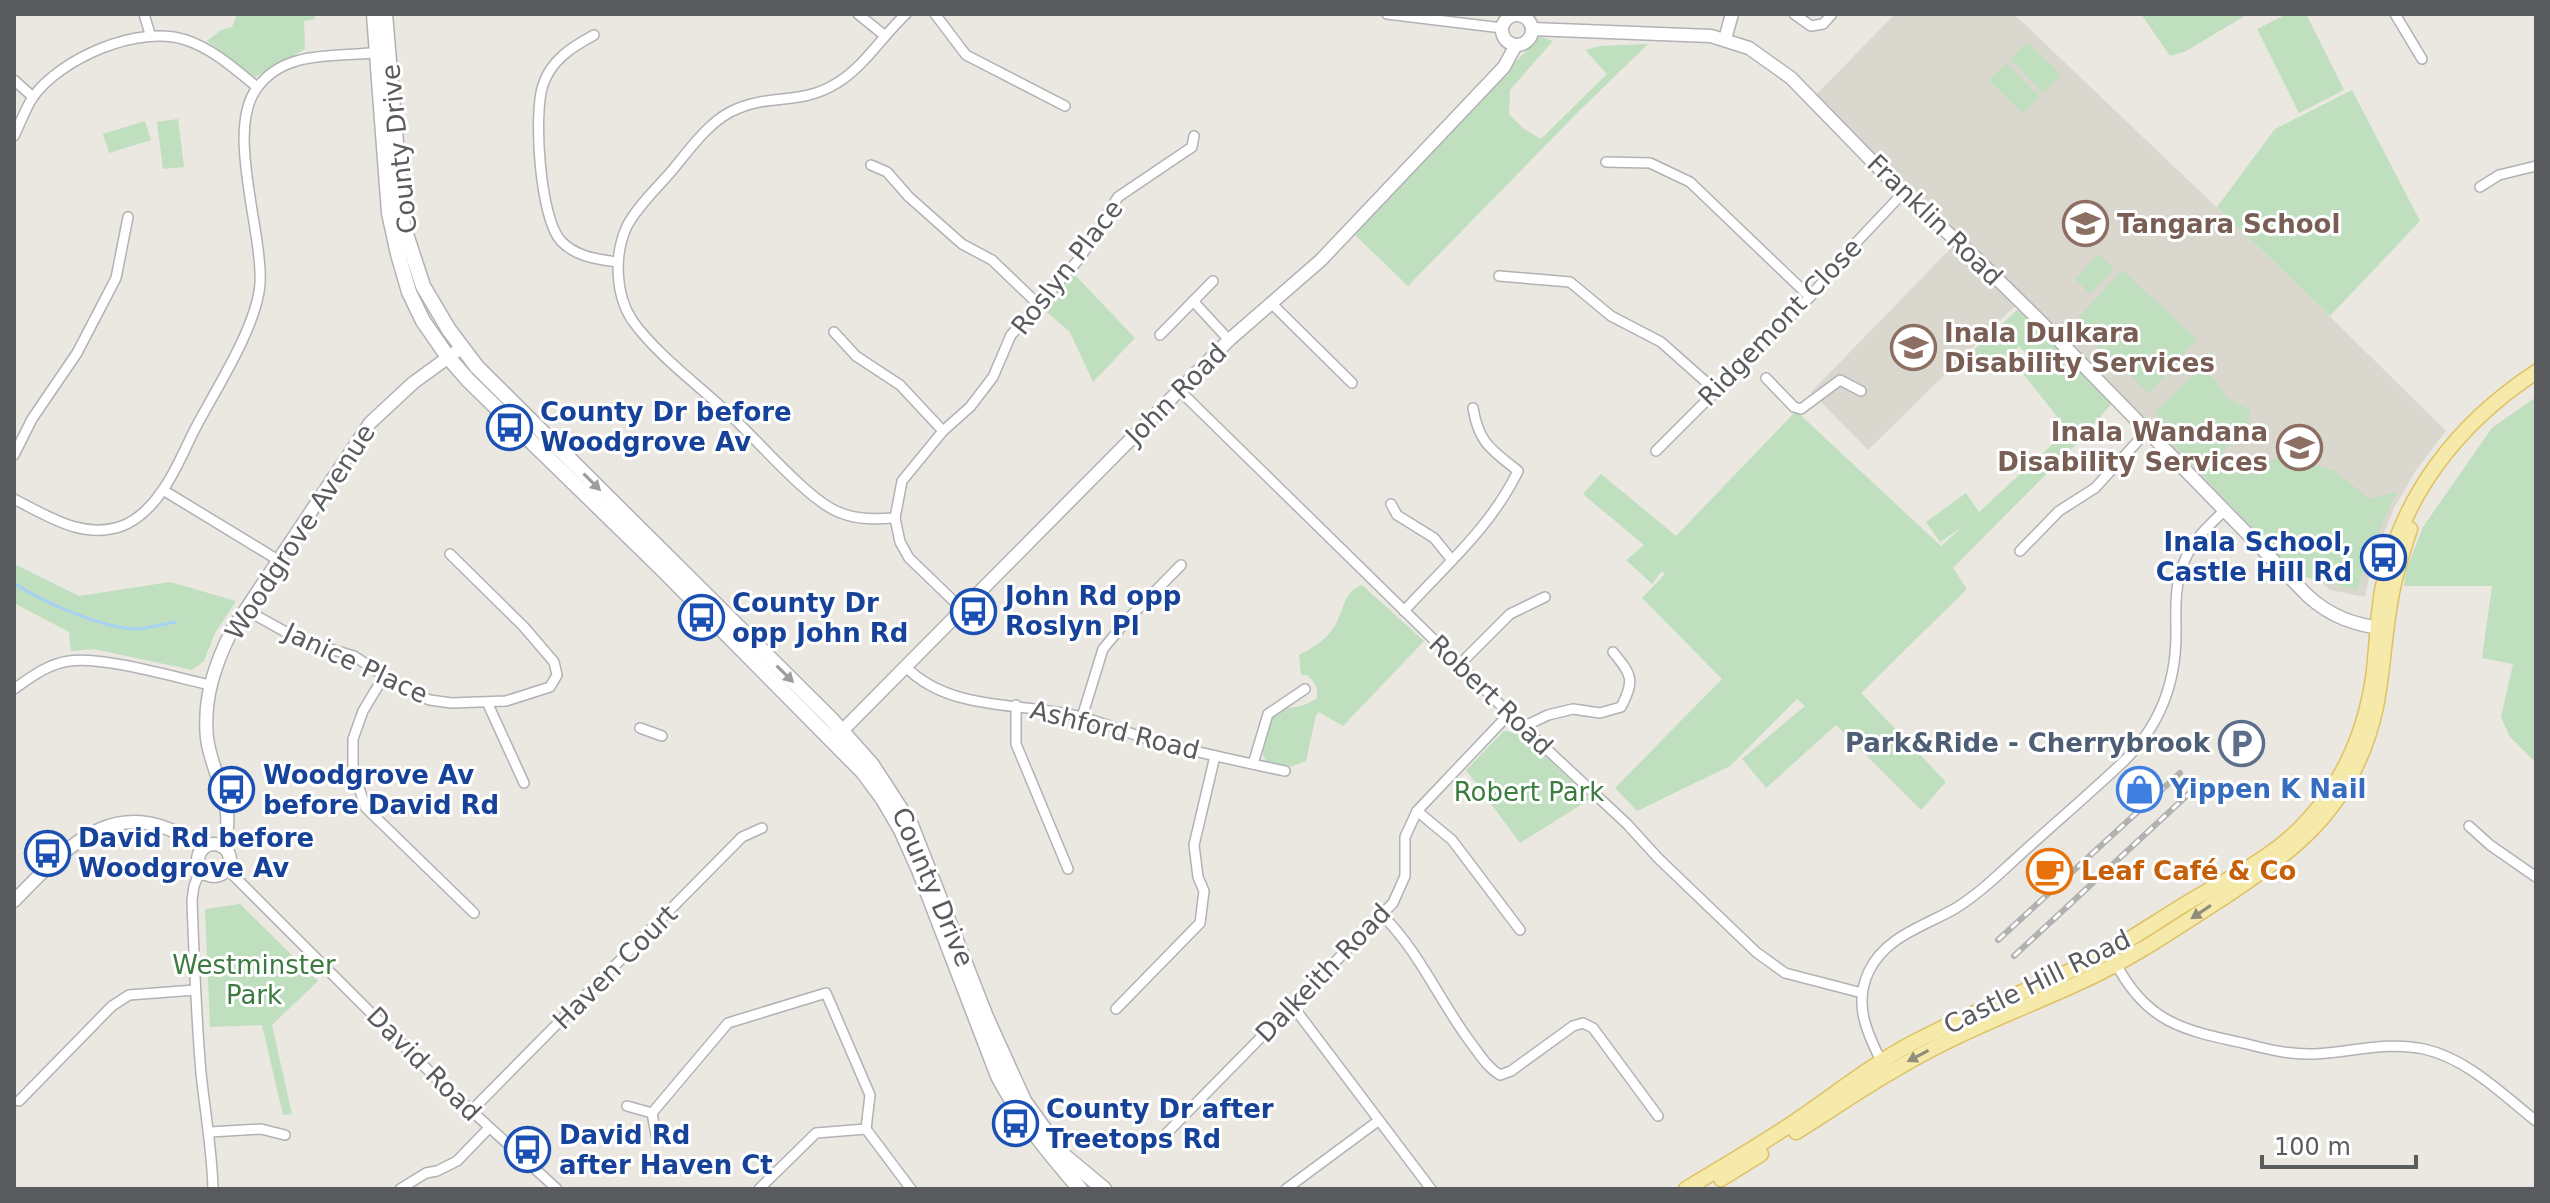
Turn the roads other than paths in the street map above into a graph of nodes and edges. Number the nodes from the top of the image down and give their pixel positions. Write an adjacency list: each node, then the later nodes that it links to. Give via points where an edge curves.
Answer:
1 (144, 14): 15 (street)
2 (374, 14): 20 (main road, County Drive)
3 (385, 14): 20 (main road, County Drive)
4 (858, 14): 17 (street)
5 (906, 14): 17 (street)
6 (935, 14): 25 (street, via 966,55)
7 (1387, 14): 13 (street)
8 (1518, 14): 13 (street, via 1506,19); 14 (street)
9 (1732, 14): 18 (street)
10 (1794, 14): 11 (street, via 1811,26 1823,24)
11 (1832, 14)
12 (2395, 14): 21 (street)
13 (1502, 28): 19 (street, via 1504,37)
14 (1532, 29): 18 (street, Franklin Road); 19 (street, via 1530,39)
15 (150, 34): 23 (street, via 184,39 211,51); 24 (street, via 100,48 58,72)
16 (594, 35): 34 (street, via 567,50 543,83 537,116 546,207 560,240 581,256)
17 (884, 35): 34 (street, via 840,82 810,96 737,108 715,121 627,226)
18 (1725, 39): 32 (street, Franklin Road, via 1791,78)
19 (1516, 45): 39 (street, John Road, via 1504,67 1441,135 1321,260)
20 (382, 52): 23 (street, via 300,58); 44 (main road, County Drive, via 403,225 423,286); 45 (main road, County Drive, via 389,213 409,292)
21 (2422, 59)
22 (14, 80): 24 (street)
23 (257, 87): 58 (street, via 244,137 260,257 259,294 243,338)
24 (33, 97): 26 (street)
25 (1065, 106)
26 (14, 136)
27 (1194, 136): 40 (street, Roslyn Place, via 1192,147 1118,197 1080,258)
28 (1606, 162): 37 (street, via 1650,163 1690,182)
29 (871, 165): 40 (street, via 887,172 962,244 992,260)
30 (2536, 166): 31 (street, via 2499,175)
31 (2480, 187)
32 (1903, 193): 37 (street, Ridgemont Close); 54 (street, Franklin Road, via 1976,258)
33 (128, 217): 57 (street, via 116,278)
34 (617, 262): 62 (street, via 631,318 815,497 843,514)
35 (1499, 276): 51 (street, via 1570,282 1611,316 1661,342)
36 (1213, 281): 38 (street)
37 (1810, 297): 51 (street, Ridgemont Close)
38 (1193, 301): 42 (street); 43 (street)
39 (1271, 303): 43 (street, John Road); 49 (street)
40 (1040, 306): 55 (street, Roslyn Place, via 1011,335 993,377 970,407)
41 (834, 332): 55 (street, via 856,356 900,385)
42 (1160, 335)
43 (1229, 340): 50 (street, John Road)
44 (461, 348): 45 (street, Woodgrove Avenue); 87 (main road, County Drive, one-way to 87)
45 (448, 357): 66 (street, Woodgrove Avenue, via 370,423); 87 (main road, County Drive)
46 (2536, 372): 72 (main road, Castle Hill Road, via 2473,423 2422,484 2394,547 2382,591)
47 (1766, 378): 52 (street, via 1801,409 1840,380)
48 (2536, 382): 72 (main road, Castle Hill Road, via 2493,416 2436,479 2412,525)
49 (1352, 383)
50 (1179, 390): 70 (street, John Road); 71 (street, Robert Road)
51 (1715, 390): 56 (street, Ridgemont Close)
52 (1861, 391)
53 (1473, 408): 65 (street, via 1477,430 1487,445 1518,471 1472,541)
54 (2148, 430): 61 (street, Franklin Road); 63 (street, via 2095,488 2059,511)
55 (943, 431): 62 (street, Roslyn Place, via 902,481)
56 (1656, 451)
57 (14, 455)
58 (163, 490): 59 (street, via 144,513 123,526 101,530 64,524); 66 (street)
59 (14, 499)
60 (1391, 504): 65 (street, via 1397,515 1434,538)
61 (2225, 510): 72 (street, Franklin Road, via 2317,604 2344,620); 107 (street, via 2184,561 2177,586 2173,672 2163,707 2146,737 1981,890 1886,948 1869,971)
62 (895, 518): 70 (street, via 909,558)
63 (2020, 551)
64 (450, 554): 80 (street, Janice Place, via 554,662 557,675 550,687)
65 (1451, 559): 71 (street)
66 (278, 560): 69 (street, Woodgrove Avenue)
67 (1181, 565): 83 (street, via 1103,649)
68 (1545, 597): 74 (street, via 1510,614)
69 (246, 610): 76 (street, Janice Place, via 300,640 354,656); 77 (street, Woodgrove Avenue)
70 (963, 610): 75 (street, John Road)
71 (1404, 611): 74 (street, Robert Road)
72 (2382, 628): 105 (main road, Castle Hill Road, via 2380,698 2373,726 2353,774 2327,813 2272,865)
73 (1613, 652): 84 (street, via 1632,686 1621,707 1600,713 1573,709)
74 (1460, 664): 82 (street, Robert Road)
75 (906, 667): 81 (street, Ashford Road, via 942,693); 87 (street, John Road)
76 (384, 676): 80 (street, Janice Place, via 430,700); 102 (street, via 353,739 353,771 366,808)
77 (210, 685): 78 (street, via 93,661 68,661 37,672); 95 (street, Woodgrove Avenue, via 207,740 229,827)
78 (14, 689)
79 (1305, 689): 89 (street, via 1268,714)
80 (487, 702): 91 (street)
81 (1016, 705): 83 (street, Ashford Road); 99 (street, via 1016,744)
82 (1510, 713): 84 (street, Robert Road); 92 (street, Dalkeith Road)
83 (1082, 717): 88 (street, Ashford Road)
84 (1523, 727): 107 (street, Robert Road, via 1772,965 1801,979)
85 (640, 728): 86 (street)
86 (662, 736)
87 (838, 736): 124 (main road, County Drive, via 872,765 911,825 1024,1101 1062,1154); 130 (main road, County Drive, via 901,830 1015,1108)
88 (1215, 756): 89 (street, Ashford Road); 109 (street, via 1194,845 1204,891 1200,923)
89 (1253, 764): 90 (street, Ashford Road)
90 (1285, 771)
91 (524, 783)
92 (1417, 811): 103 (street, Dalkeith Road, via 1405,837 1401,890); 104 (street, via 1452,840)
93 (2469, 826): 100 (street)
94 (762, 828): 113 (street, Haven Court, via 742,837)
95 (221, 846): 96 (street); 98 (street, via 229,858)
96 (203, 848): 97 (street); 101 (street, via 161,825 108,826 91,831 55,858)
97 (201, 869): 98 (street, via 214,875); 106 (street, via 192,900)
98 (227, 869): 113 (street, David Road)
99 (1068, 869)
100 (2536, 877)
101 (14, 901)
102 (474, 913)
103 (1382, 915): 108 (street, Dalkeith Road); 115 (street, via 1400,932 1449,1015 1490,1069 1500,1075 1511,1071 1583,1023 1593,1028)
104 (1520, 930)
105 (2113, 957): 110 (main road, Castle Hill Road, via 1940,1028); 117 (street, via 2145,1006 2189,1031 2293,1053 2391,1045 2428,1049 2469,1068)
106 (195, 990): 111 (street, via 129,995); 120 (street)
107 (1862, 993): 110 (street, via 1863,1022)
108 (1292, 1005): 116 (street); 123 (street, Dalkeith Road)
109 (1116, 1009)
110 (1884, 1067): 135 (main road, Castle Hill Road); 136 (main road, Castle Hill Road)
111 (19, 1101)
112 (627, 1106): 114 (street)
113 (471, 1111): 118 (street, David Road)
114 (652, 1113): 119 (street, via 728,1023 826,993 870,1095); 122 (street)
115 (1658, 1116)
116 (1378, 1121): 133 (street); 134 (street)
117 (2536, 1121)
118 (489, 1128): 126 (street, via 457,1161); 127 (street, David Road)
119 (866, 1129): 128 (street, via 816,1133); 129 (street)
120 (210, 1132): 121 (street, via 261,1129); 125 (street)
121 (285, 1135)
122 (656, 1135)
123 (1158, 1142)
124 (1081, 1170): 131 (street); 132 (main road, County Drive)
125 (213, 1189)
126 (400, 1189)
127 (557, 1189)
128 (759, 1189)
129 (911, 1189)
130 (1080, 1189)
131 (1088, 1189)
132 (1104, 1189)
133 (1286, 1189)
134 (1431, 1189)
135 (1686, 1189)
136 (1704, 1189)

